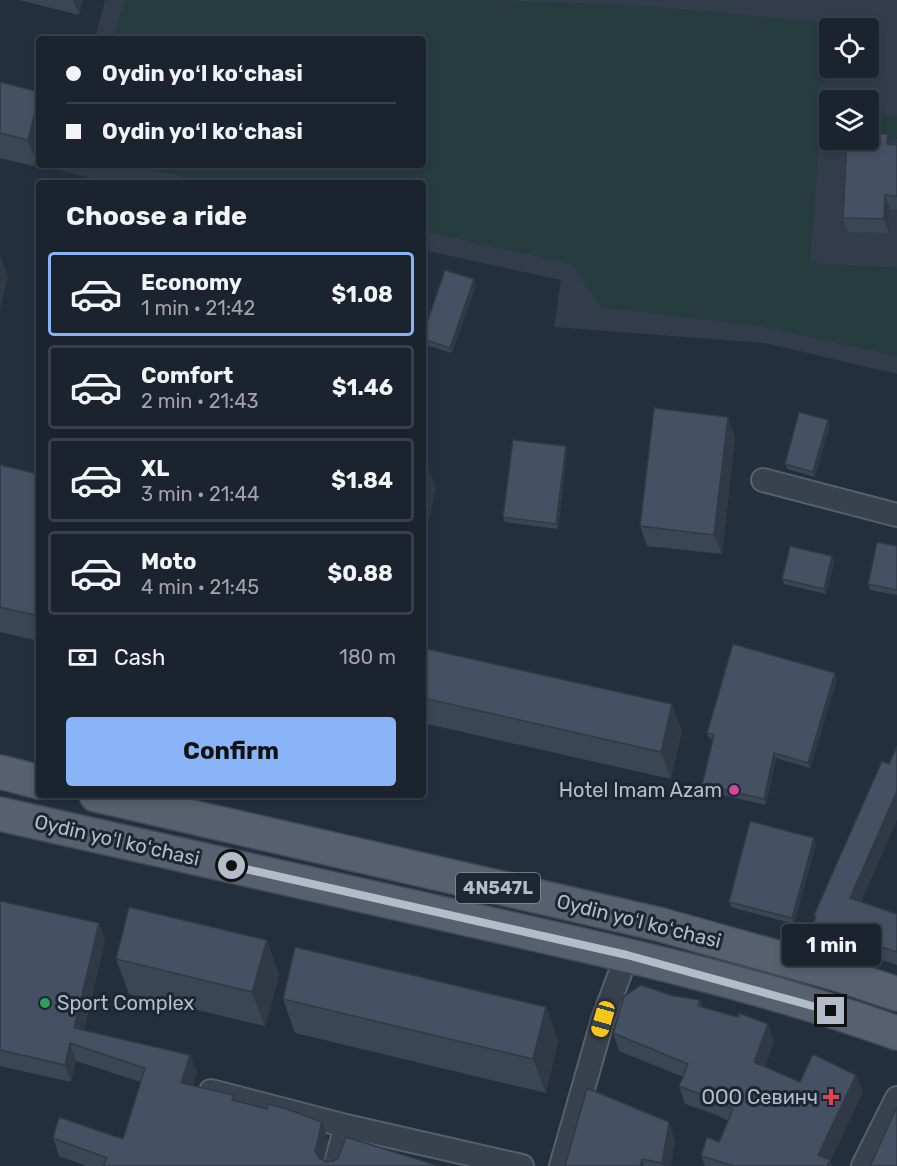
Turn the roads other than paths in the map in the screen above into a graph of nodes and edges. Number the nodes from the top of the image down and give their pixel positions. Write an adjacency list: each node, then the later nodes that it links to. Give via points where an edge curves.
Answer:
1 (763, 480): 2 (street)
2 (897, 515)
3 (0, 772): 4 (main road, Oydin yoʻl koʻchasi)
4 (36, 781)
5 (109, 798): 8 (main road, Oydin yoʻl koʻchasi / 4N547L, via 658,924)
6 (0, 814): 7 (main road, Oydin yoʻl koʻchasi / 4N547L)
7 (627, 955): 9 (main road, Oydin yoʻl koʻchasi / 4N547L, via 849,1016); 15 (street, via 603,1019)
8 (897, 994)
9 (897, 1034)
10 (211, 1091): 12 (street)
11 (897, 1098): 16 (street)
12 (346, 1126): 13 (street); 14 (street)
13 (335, 1166)
14 (522, 1166)
15 (561, 1166)
16 (863, 1166)

